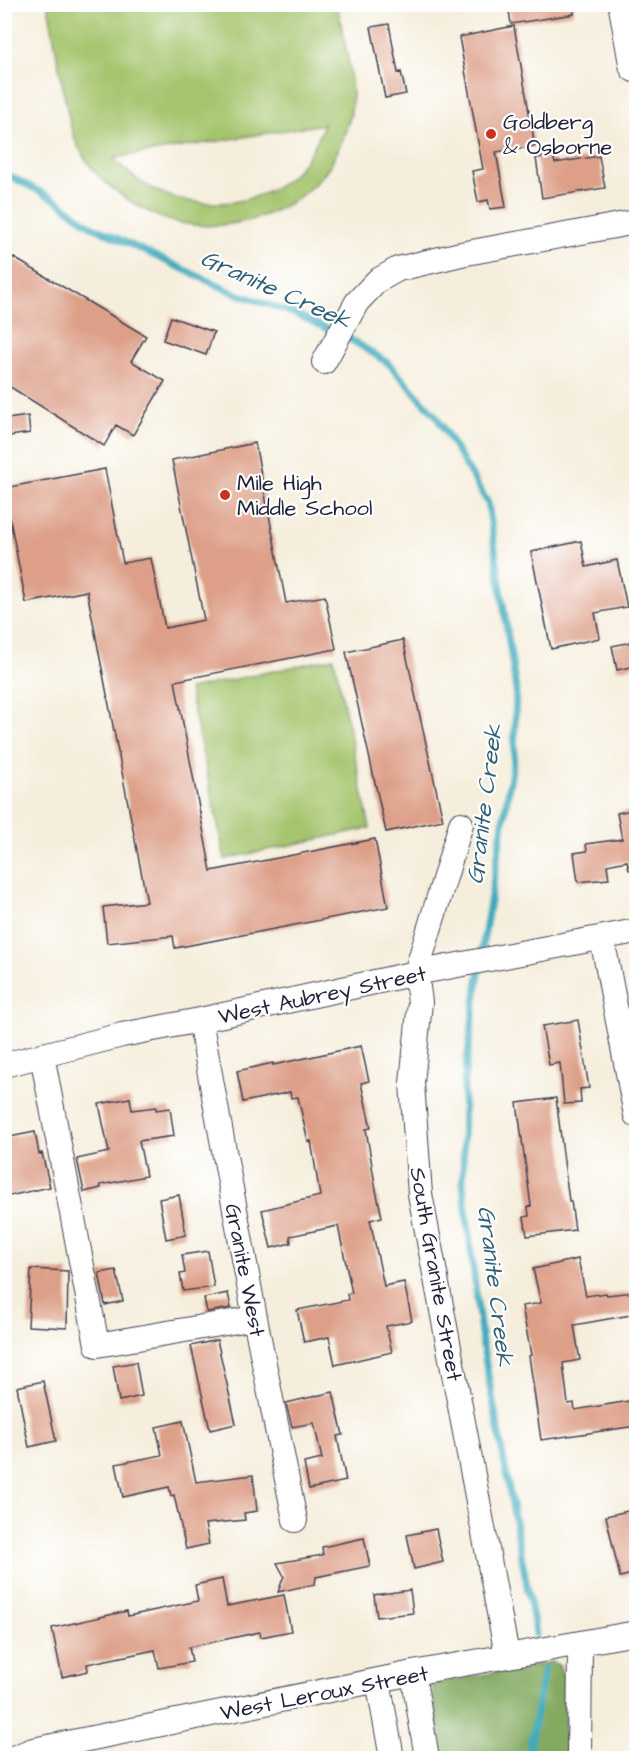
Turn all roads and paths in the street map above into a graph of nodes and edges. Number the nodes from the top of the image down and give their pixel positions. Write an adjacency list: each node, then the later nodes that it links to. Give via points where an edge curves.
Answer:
1 (625, 4): 2 (main road)
2 (636, 66)
3 (636, 222): 4 (street, via 398,269 377,281 357,302)
4 (324, 362)
5 (461, 824): 8 (street, South Granite Street)
6 (636, 931): 7 (street, West Aubrey Street)
7 (602, 938): 8 (street, West Aubrey Street); 12 (street)
8 (416, 973): 9 (street, West Aubrey Street); 17 (street, South Granite Street, via 420,1002 412,1083 420,1194)
9 (200, 1020): 10 (street, West Aubrey Street); 13 (street, Granite West)
10 (42, 1055): 11 (street, West Aubrey Street); 13 (street, via 97,1345)
11 (8, 1064)
12 (636, 1114)
13 (255, 1318): 14 (street, Granite West)
14 (296, 1520)
15 (636, 1633): 16 (street, West Leroux Street)
16 (579, 1645): 17 (street, West Leroux Street); 23 (street)
17 (507, 1655): 18 (street, West Leroux Street)
18 (413, 1673): 19 (street, West Leroux Street); 22 (street)
19 (378, 1681): 20 (street, West Leroux Street); 21 (street)
20 (27, 1756)
21 (392, 1758)
22 (427, 1758)
23 (579, 1758)

